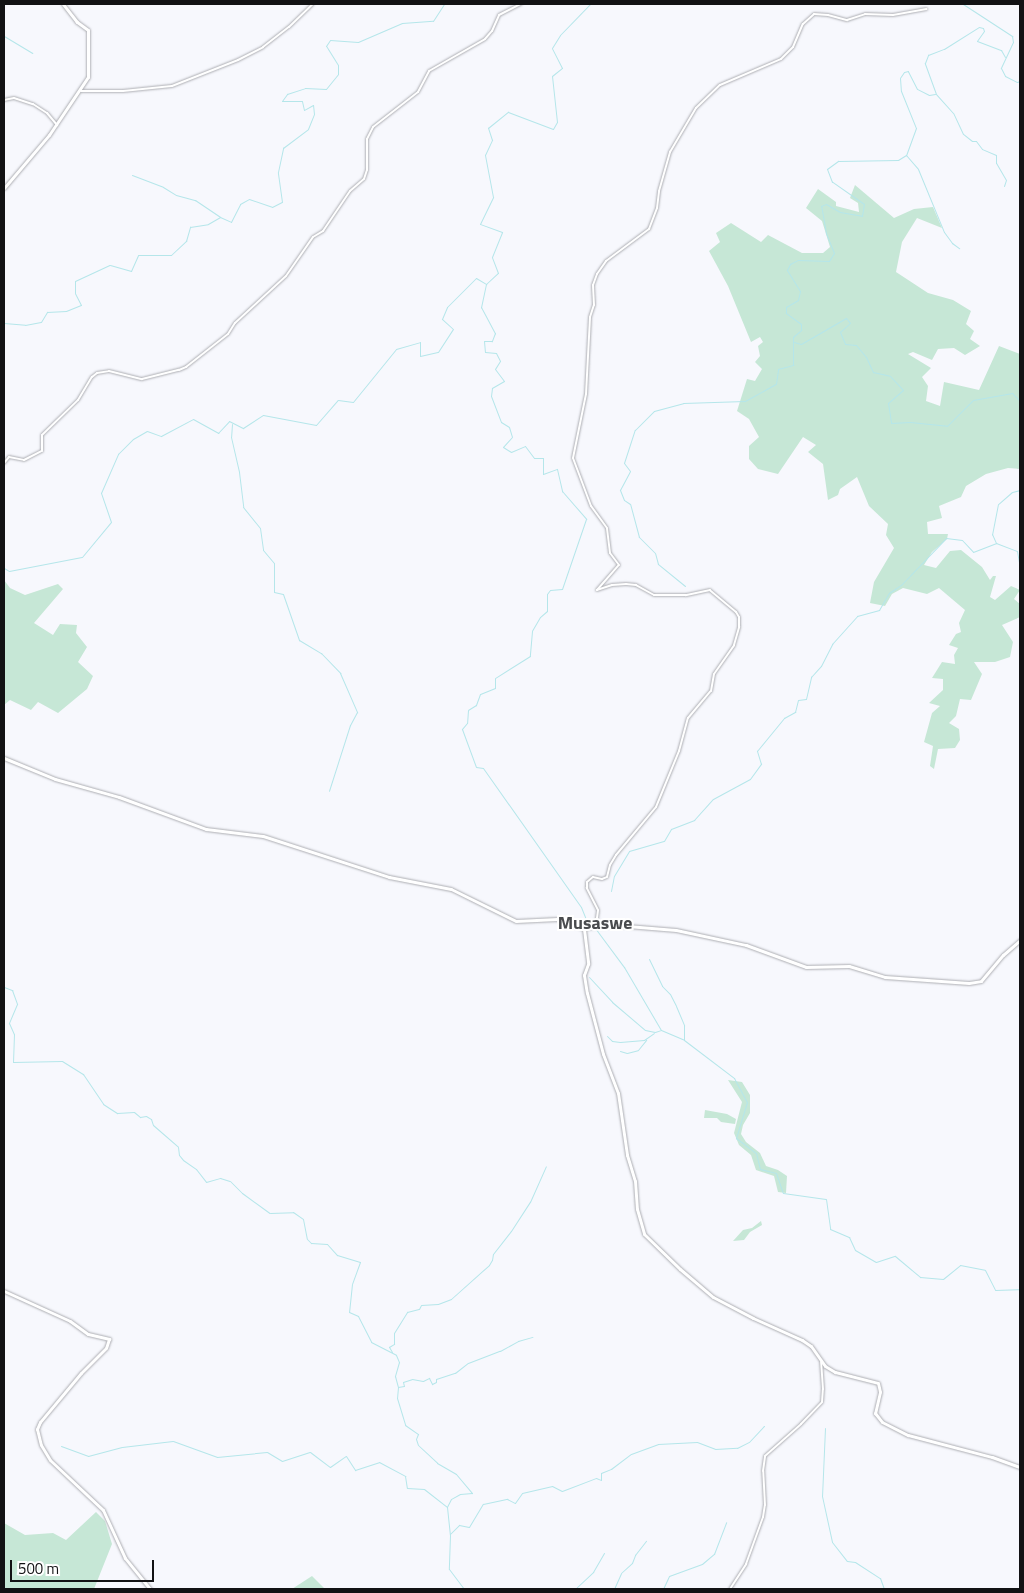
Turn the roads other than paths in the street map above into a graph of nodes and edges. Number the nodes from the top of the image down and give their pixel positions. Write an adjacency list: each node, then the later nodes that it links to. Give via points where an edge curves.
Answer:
1 (63, 4): 5 (main road, via 90,35 89,73)
2 (313, 4): 5 (street, via 263,47 172,86)
3 (521, 4): 9 (street, via 499,15 485,39 429,71 418,92 373,126 367,139 368,170 364,179 350,191 323,231 313,237 286,276 235,323 228,334 179,370 142,379 109,370 97,373 78,400 42,435 42,451 24,460 9,457)
4 (926, 9): 12 (street, via 893,15 865,14 848,20 814,14 803,24 793,47 781,59 720,85 696,108 670,152 659,190 658,208 648,229 606,261 597,274 590,317 586,394 573,458 591,506 607,528 610,553 619,565 597,590 626,584 636,585 654,595 686,595 710,590 736,612 739,632 714,674 711,691 689,714 679,751 656,807 616,855 607,877 602,880 593,877 588,882 587,888 598,910)
5 (81, 91): 7 (main road)
6 (4, 100): 7 (street, via 17,98 33,104)
7 (57, 125): 8 (main road)
8 (4, 188)
9 (4, 463)
10 (4, 758): 11 (main road, via 55,779 119,797 208,829 263,836 389,878 451,889 516,921 557,919)
11 (582, 928): 12 (main road); 15 (main road, via 586,935 588,964 584,976 586,993 602,1054 618,1093 644,1234 713,1297 802,1340 811,1346)
12 (596, 928): 13 (main road, via 621,926 689,932 750,946 796,965 818,968 849,966 885,977 974,983 982,981)
13 (1020, 940)
14 (4, 1291): 17 (main road, via 70,1321 88,1334 109,1339 106,1348 77,1378 37,1429 50,1460 104,1510 125,1558)
15 (821, 1362): 16 (main road, via 835,1372 878,1383 880,1392 875,1415 896,1430); 18 (street, via 822,1402 764,1458 764,1514 746,1564)
16 (1020, 1467)
17 (150, 1589)
18 (730, 1589)

